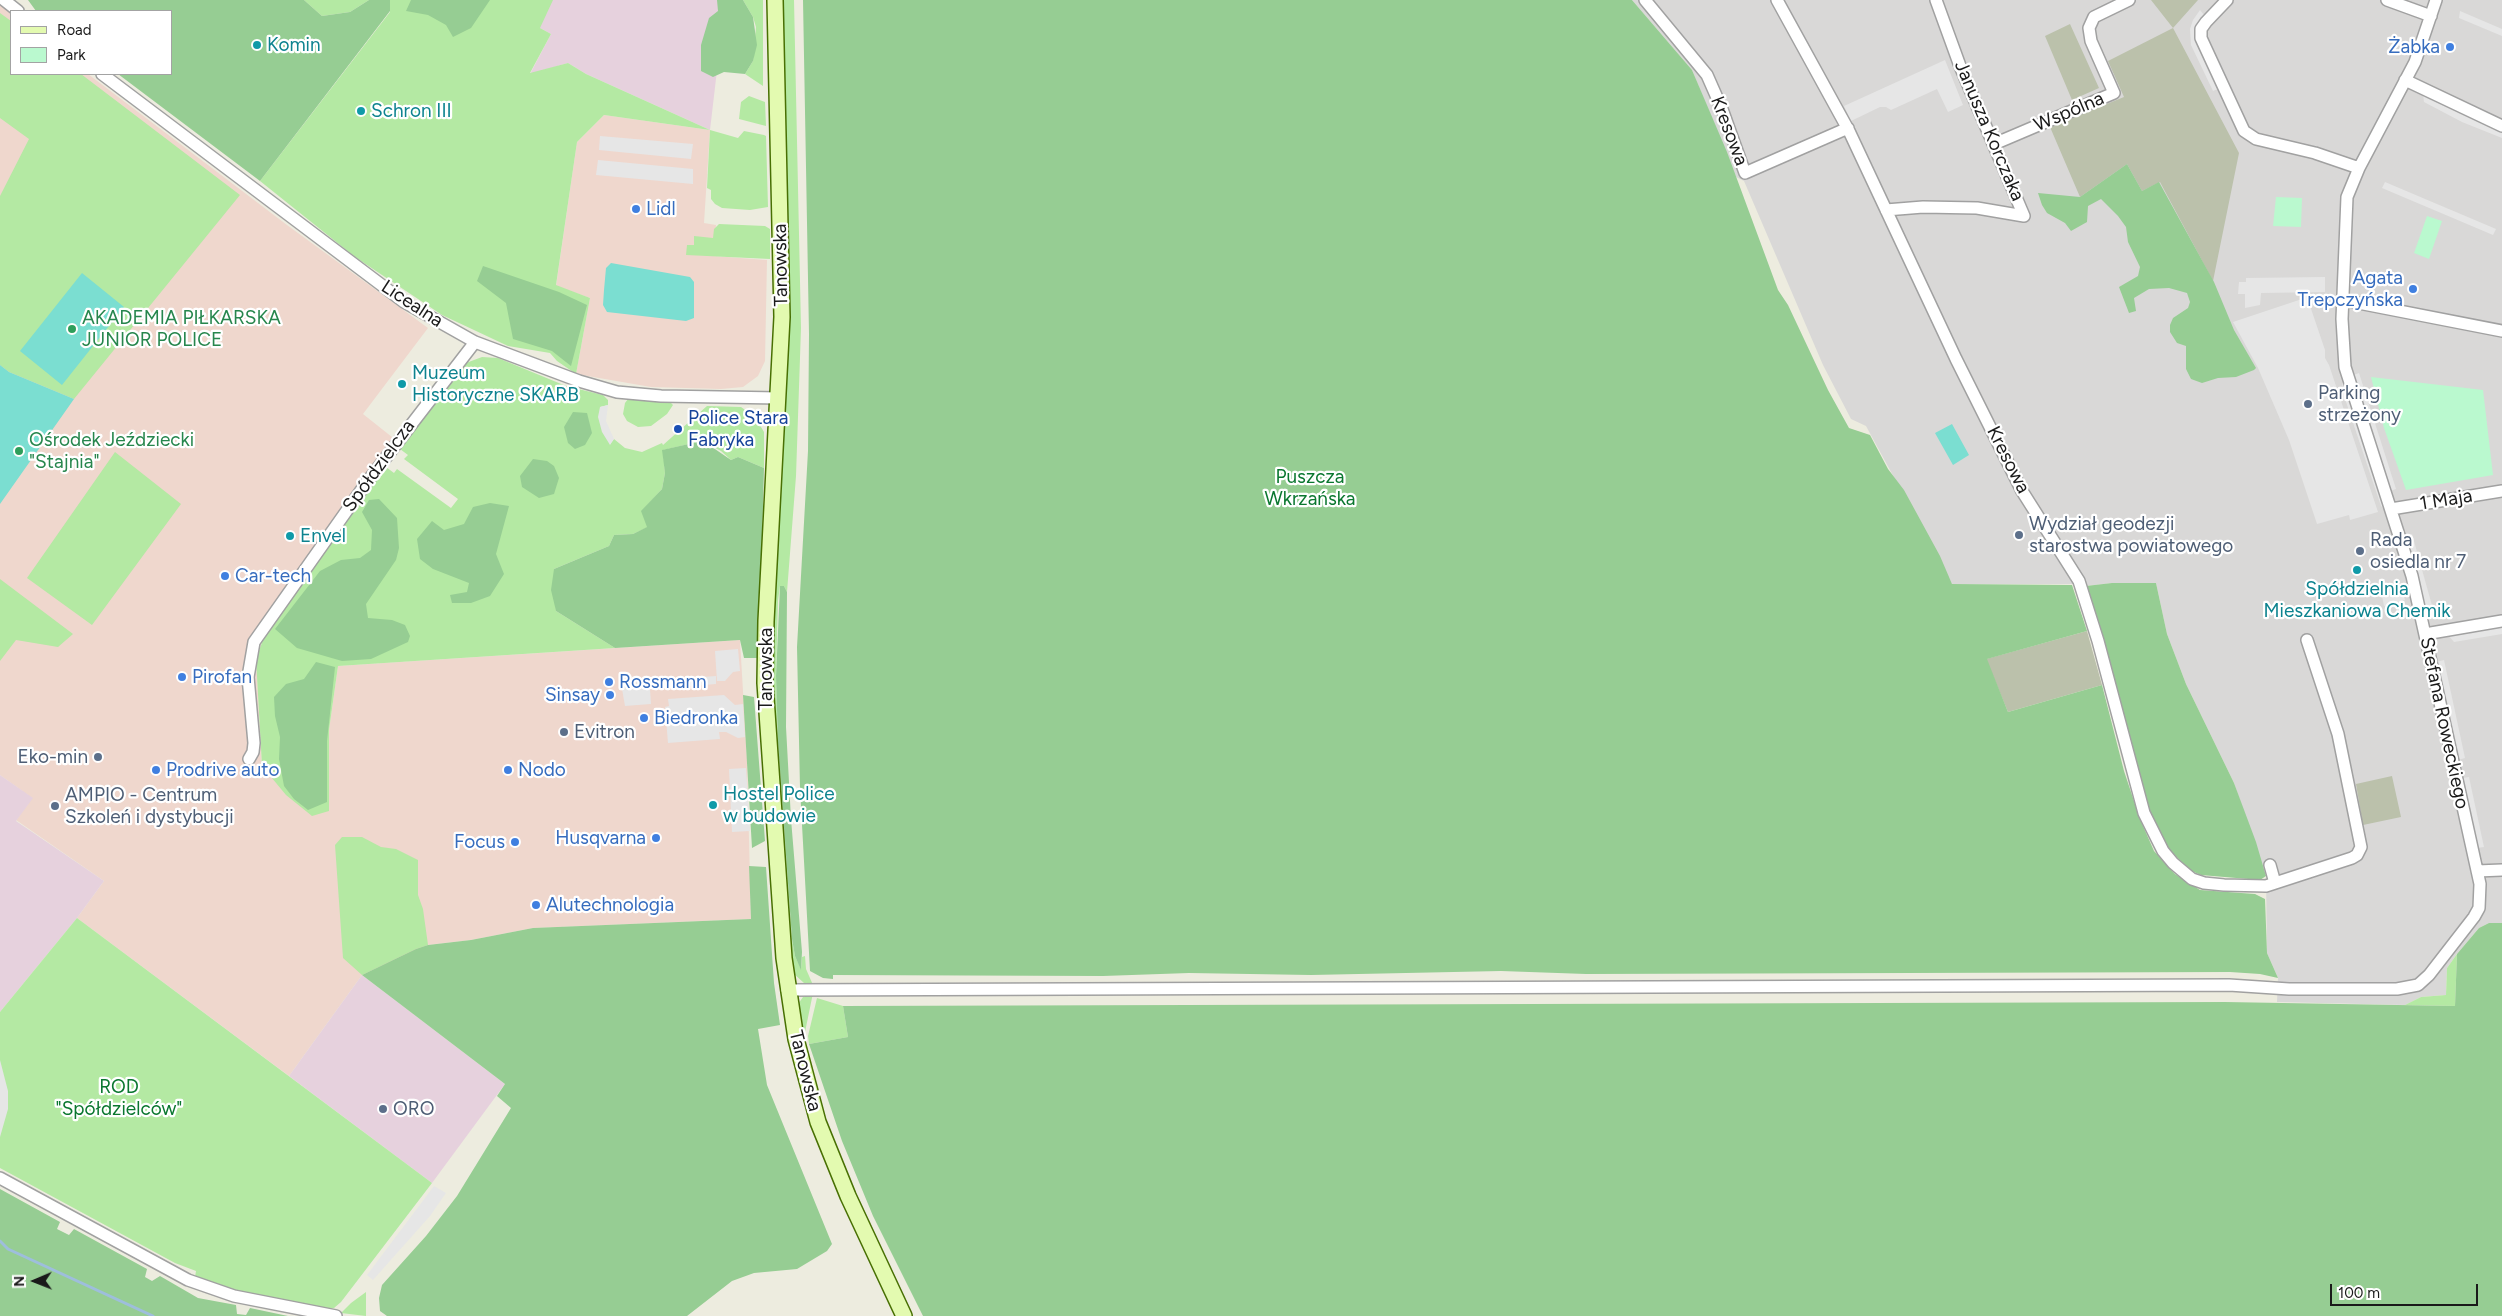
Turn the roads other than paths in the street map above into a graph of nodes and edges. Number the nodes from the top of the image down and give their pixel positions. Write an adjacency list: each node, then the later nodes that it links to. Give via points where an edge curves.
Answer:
1 (4, 0): 10 (street)
2 (776, 0): 22 (main road, Tanowska, via 782,257)
3 (1645, 0): 15 (street, Kresowa, via 1707,75 1744,173)
4 (1777, 0): 15 (street, Kresowa)
5 (1936, 0): 16 (street, Janusza Korczaka)
6 (2129, 0): 16 (street, Wspólna, via 2094,18 2089,28 2091,41 2114,93)
7 (2227, 0): 17 (street, via 2201,29 2200,38 2244,131 2256,139)
8 (2387, 0): 11 (street)
9 (2436, 0): 11 (street, Stefana Roweckiego)
10 (17, 10)
11 (2431, 16): 13 (street, Stefana Roweckiego, via 2422,46)
12 (103, 75): 21 (street, Licealna, via 404,302)
13 (2405, 80): 14 (street); 17 (street, Stefana Roweckiego)
14 (2502, 126)
15 (1848, 128): 18 (street, Kresowa)
16 (1994, 144): 18 (street, Janusza Korczaka, via 2024,216 1977,208)
17 (2359, 168): 19 (street, Stefana Roweckiego, via 2345,207)
18 (1886, 210): 32 (street, Kresowa, via 2022,491 2079,581 2144,813 2163,851 2184,873 2204,883 2266,886)
19 (2343, 300): 20 (street); 24 (street, Stefana Roweckiego, via 2345,367)
20 (2502, 331)
21 (474, 342): 22 (street, Licealna, via 617,392); 28 (street, Spółdzielcza, via 367,482 254,642 248,677 254,743)
22 (779, 398): 33 (main road, Tanowska, via 765,683)
23 (2502, 491): 24 (street, 1 Maja)
24 (2391, 509): 26 (street, Stefana Roweckiego, via 2412,576)
25 (2502, 621): 26 (street)
26 (2425, 634): 31 (street, Stefana Roweckiego)
27 (2307, 640): 32 (street, via 2338,734 2361,847 2352,858)
28 (248, 759)
29 (2270, 865): 32 (street)
30 (2502, 870): 31 (street)
31 (2477, 871): 33 (street, Stefana Roweckiego, via 2481,896 2479,908 2418,985 2406,988 2219,985)
32 (2275, 883)
33 (787, 990): 36 (main road, Tanowska, via 802,1065 818,1122 848,1196)
34 (0, 1178): 35 (street, via 188,1280 234,1296)
35 (336, 1316)
36 (904, 1316)

